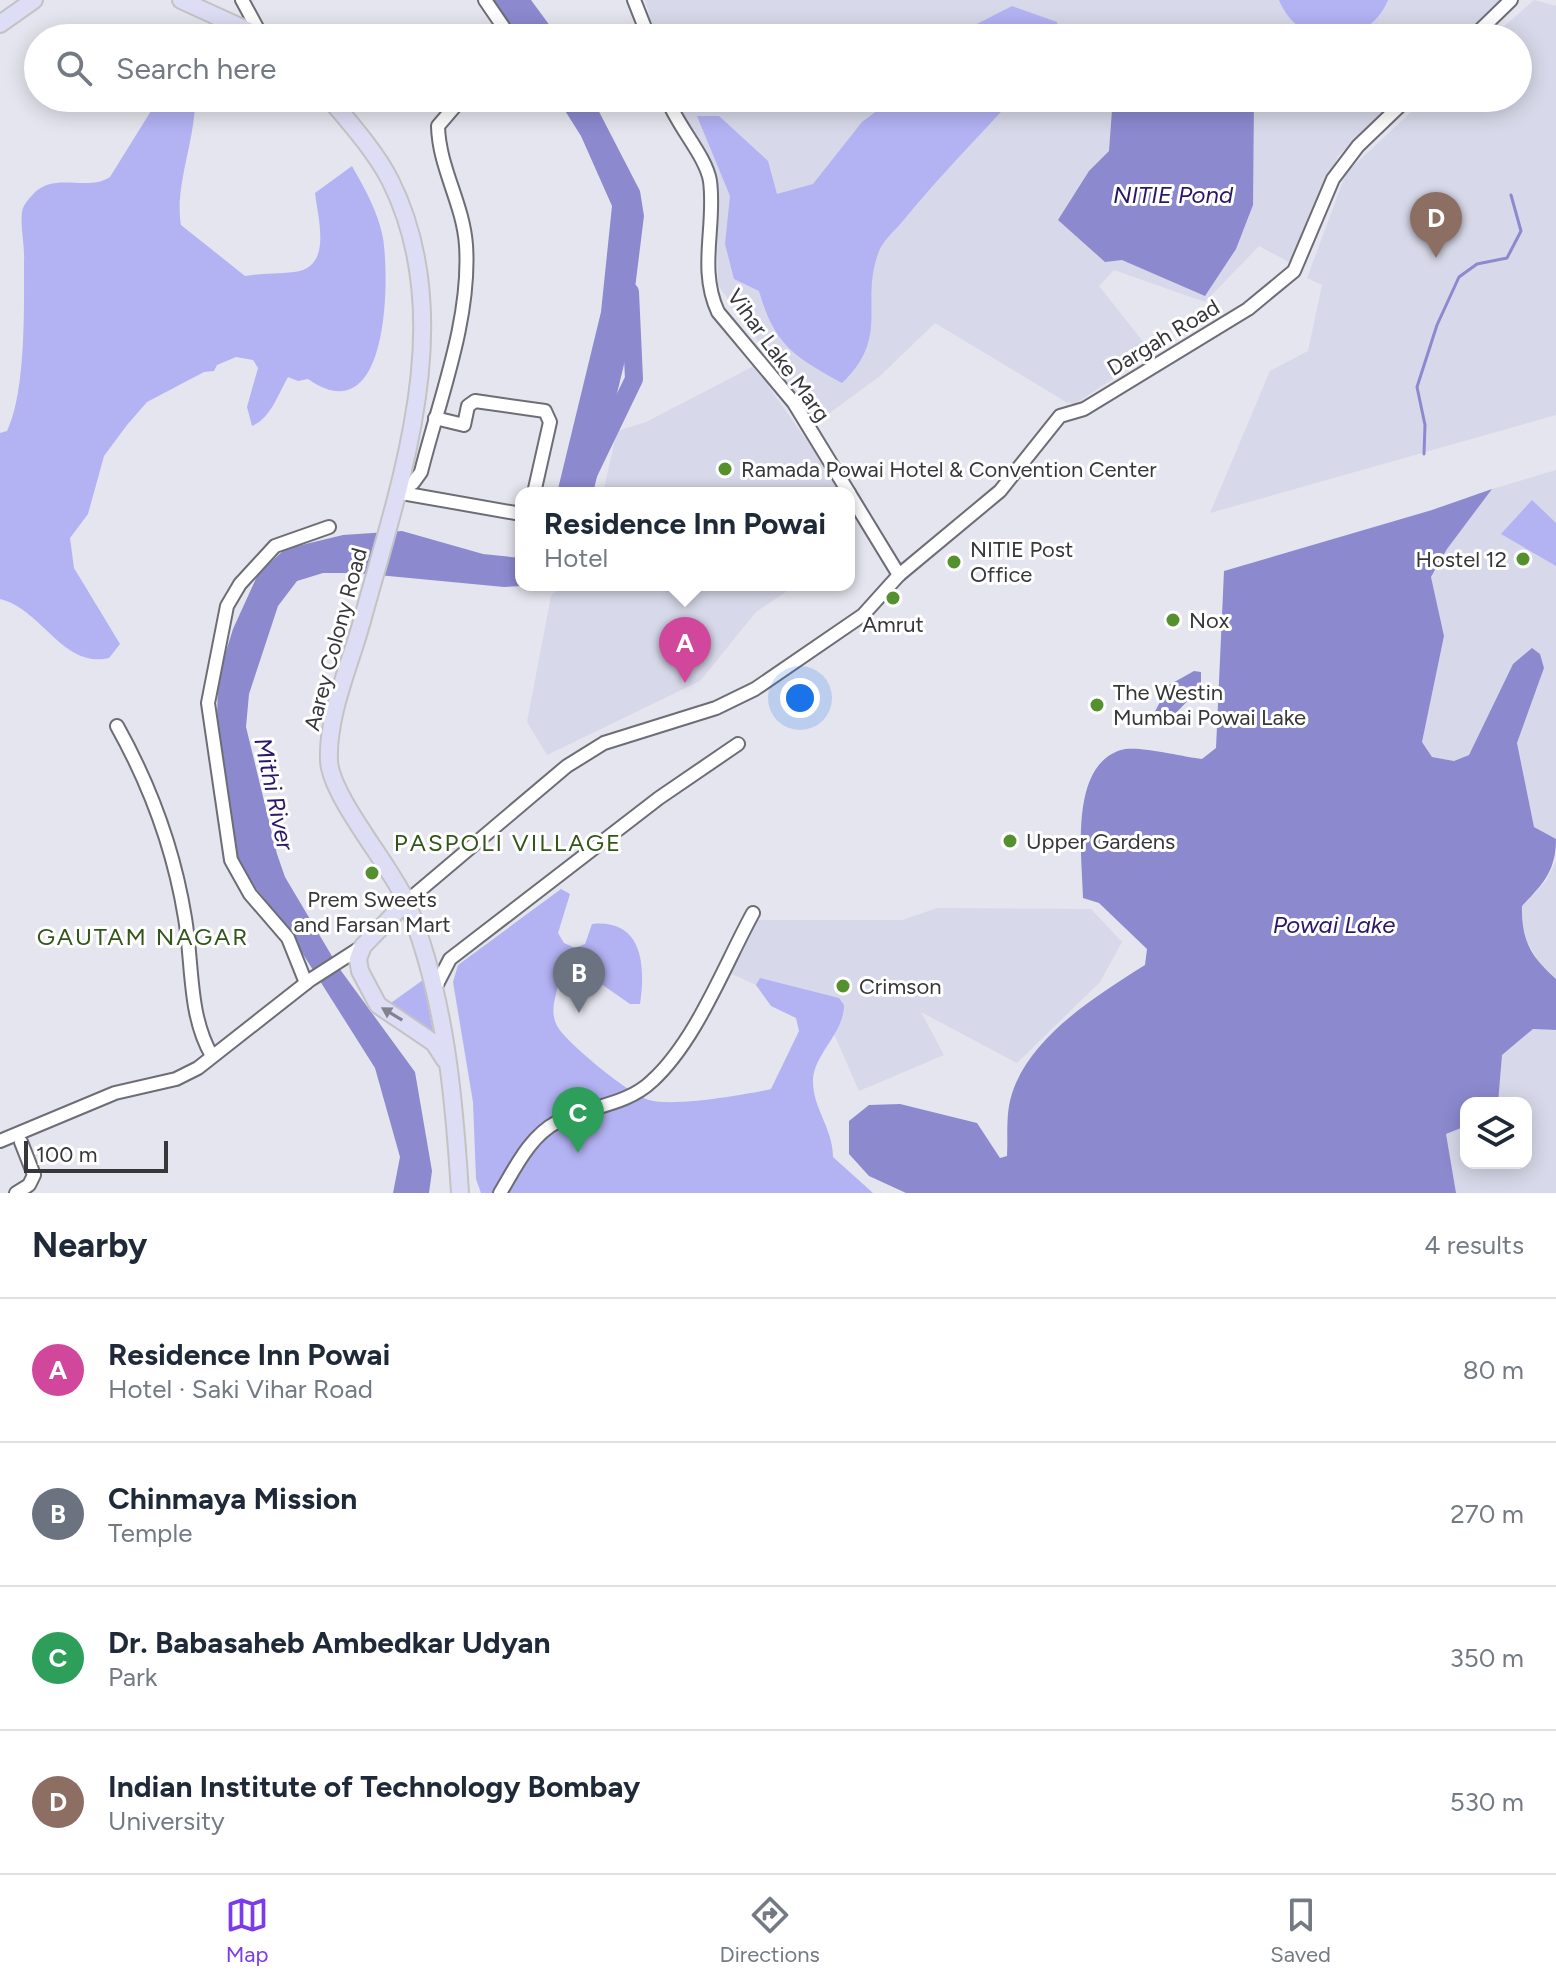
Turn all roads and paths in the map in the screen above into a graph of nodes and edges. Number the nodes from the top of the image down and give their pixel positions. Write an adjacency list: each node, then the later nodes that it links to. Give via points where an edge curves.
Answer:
1 (34, 0): 7 (main road)
2 (181, 0): 8 (main road)
3 (242, 0): 9 (street)
4 (485, 0): 10 (street)
5 (634, 0): 11 (street)
6 (1511, 0): 12 (street)
7 (0, 24)
8 (234, 24)
9 (255, 24)
10 (501, 24)
11 (643, 24)
12 (1486, 24)
13 (340, 112): 20 (main road, Aarey Colony Road, via 390,179 421,284 423,343)
14 (450, 112): 17 (street, via 438,126 443,168 464,222 464,290)
15 (672, 112): 19 (street, Vihar Lake Marg, via 701,156 710,182 711,298 794,403)
16 (1393, 112): 24 (street, Dargah Road, via 1333,179 1294,271 1248,309 1084,409 1060,416 1000,491)
17 (435, 418): 18 (street, via 464,425 468,406 475,401 545,411 550,422); 20 (street, via 421,472)
18 (535, 487)
19 (845, 487)
20 (396, 492): 22 (street); 27 (main road, Aarey Colony Road, via 331,730 330,773)
21 (855, 503): 24 (street, Vihar Lake Marg)
22 (515, 513)
23 (329, 527): 30 (street, via 275,546 240,584 227,606 208,703 231,860 245,887 288,938)
24 (899, 575): 27 (street, Dargah Road, via 863,615 755,689 716,708 604,743 567,766)
25 (117, 726): 32 (street, via 171,850 192,964 196,1024)
26 (738, 744): 31 (street, via 450,959)
27 (406, 902): 29 (main road); 31 (main road, Aarey Colony Road)
28 (753, 913): 38 (street, via 678,1053 653,1081 636,1095 555,1122 525,1151)
29 (363, 946): 30 (street); 33 (main road, one-way to 29, via 434,1043 378,1005 360,971)
30 (308, 982): 32 (street)
31 (434, 991): 33 (main road, Aarey Colony Road)
32 (212, 1056): 34 (street, via 176,1079 115,1093)
33 (448, 1065): 37 (main road, Aarey Colony Road)
34 (0, 1141)
35 (21, 1142): 36 (street, via 34,1175)
36 (16, 1193)
37 (460, 1193)
38 (500, 1193)

